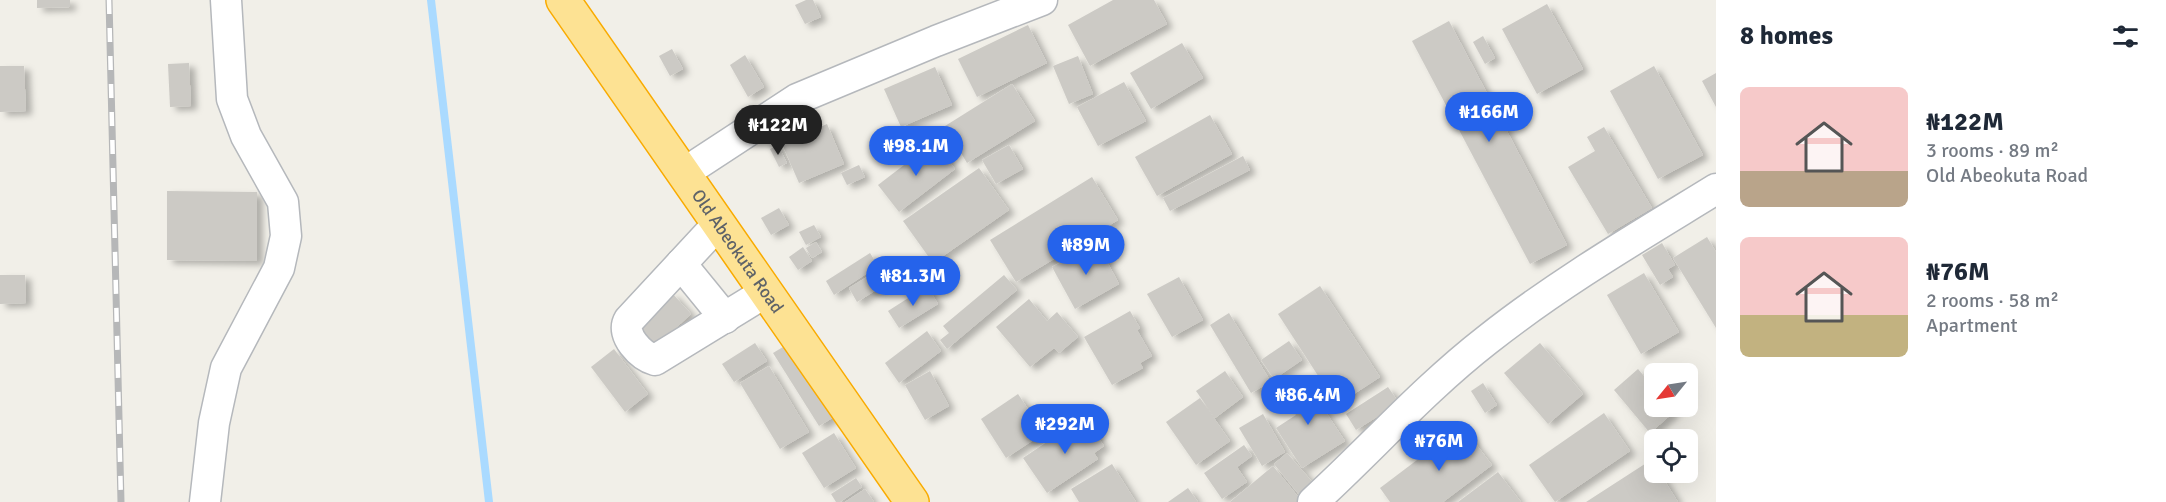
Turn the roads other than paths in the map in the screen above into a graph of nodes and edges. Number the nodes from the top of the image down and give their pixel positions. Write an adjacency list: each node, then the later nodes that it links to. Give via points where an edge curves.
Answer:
1 (226, 0): 11 (street, via 232,99 246,136 284,202 286,236 279,268 226,368 214,423)
2 (563, 0): 4 (highway, Old Abeokuta Road)
3 (1042, 0): 4 (street, via 797,99)
4 (684, 173): 6 (highway, Old Abeokuta Road)
5 (1716, 189): 10 (street, via 1586,269 1446,373)
6 (719, 223): 7 (street); 8 (highway, Old Abeokuta Road)
7 (681, 264): 9 (street); 9 (street, via 629,320 626,335 648,358 656,360)
8 (766, 292): 9 (street); 12 (highway, Old Abeokuta Road)
9 (724, 318)
10 (1344, 492): 13 (street)
11 (205, 502)
12 (912, 502)
13 (1312, 502)

